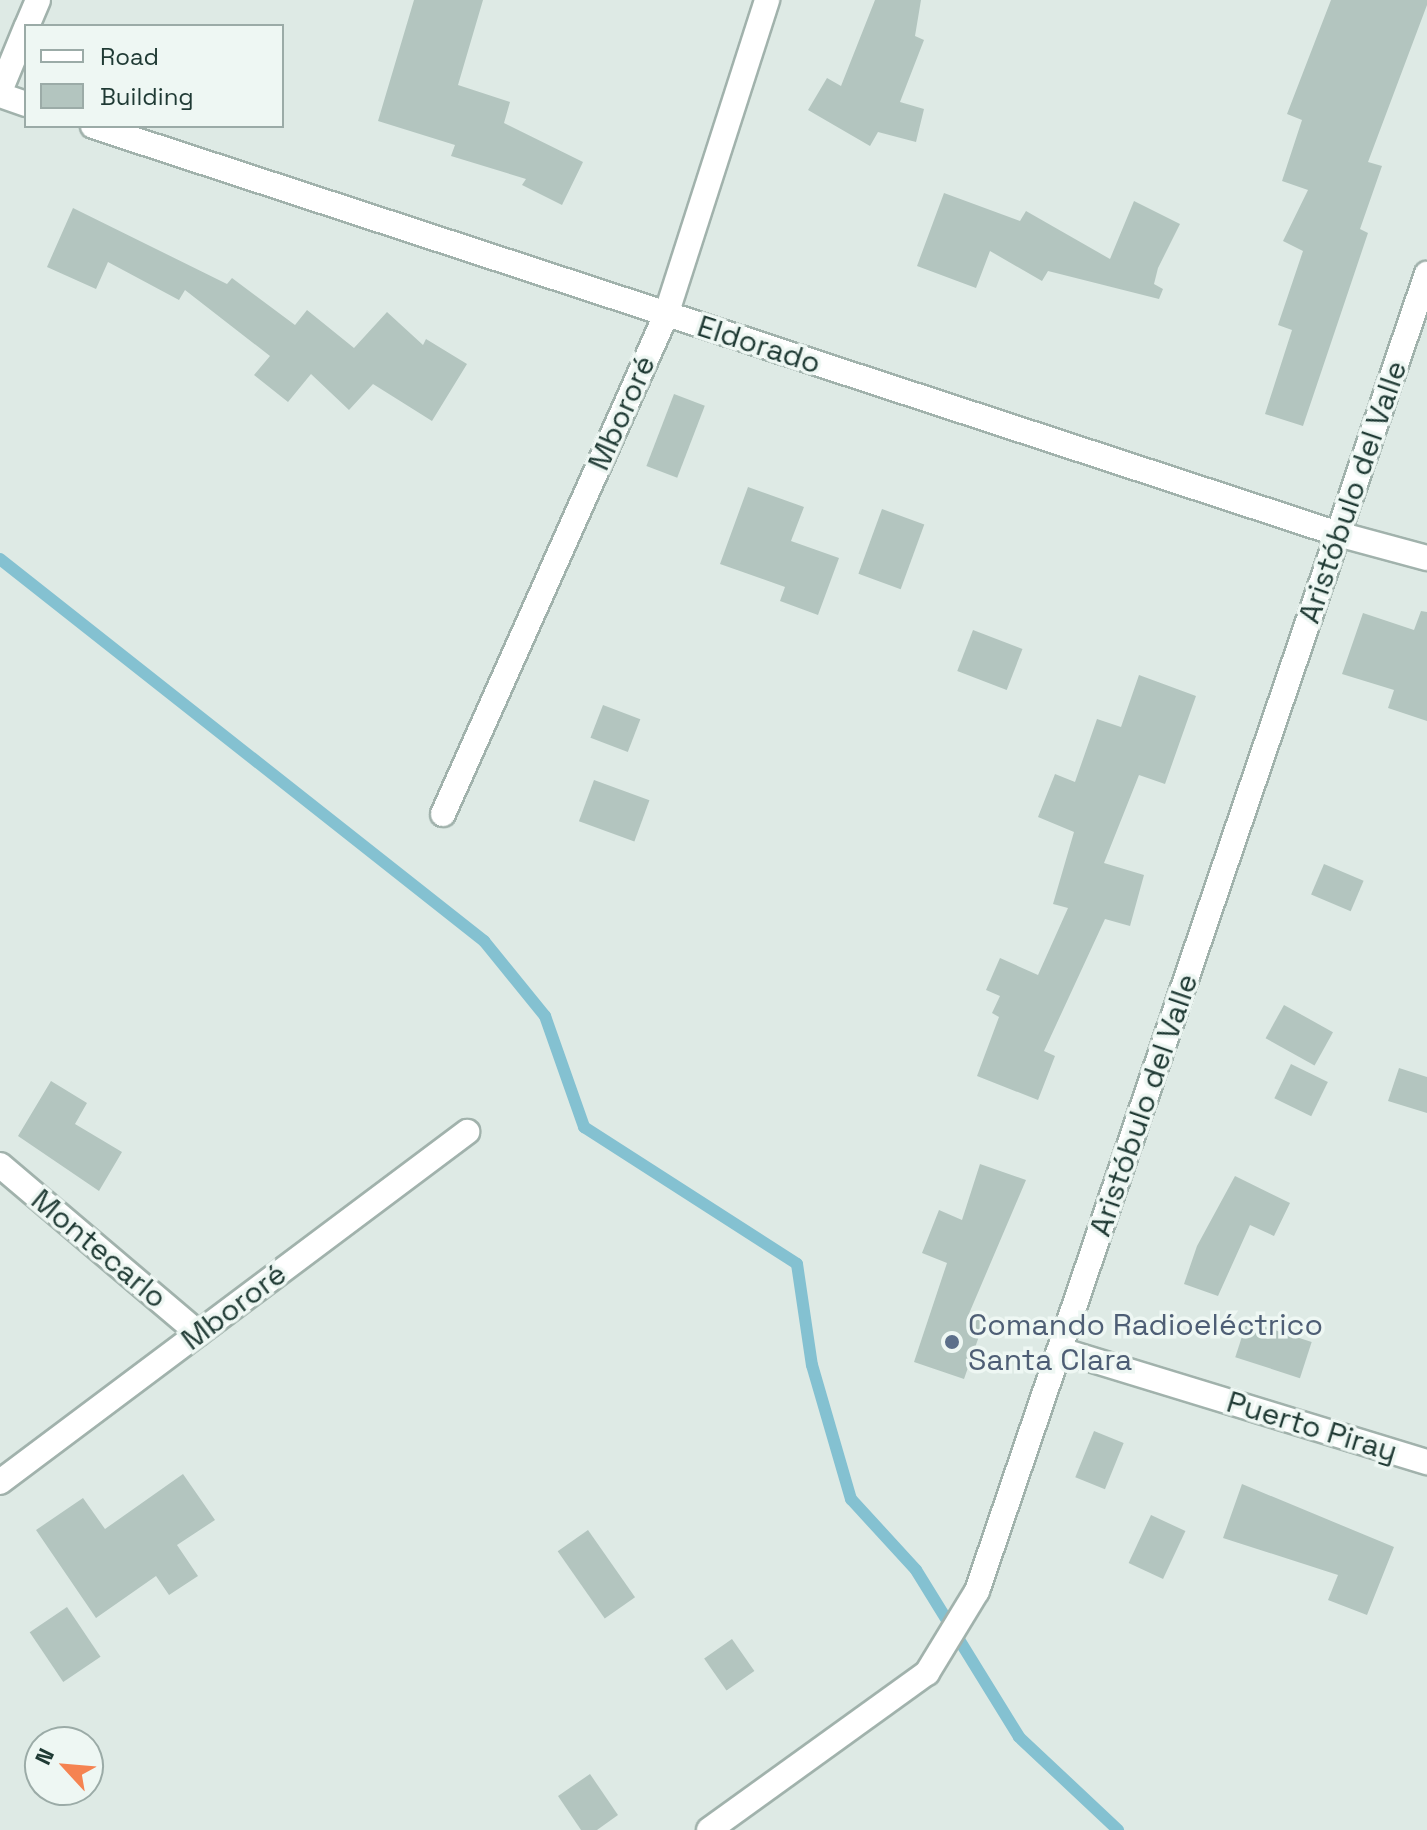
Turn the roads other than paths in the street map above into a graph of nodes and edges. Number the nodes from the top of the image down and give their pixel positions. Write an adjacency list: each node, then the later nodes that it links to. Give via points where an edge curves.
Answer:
1 (38, 0): 3 (street)
2 (767, 0): 9 (street, Mbororé)
3 (27, 24)
4 (24, 32): 5 (street)
5 (0, 93): 6 (street)
6 (24, 103)
7 (99, 128): 9 (street, Eldorado)
8 (1427, 274): 10 (street, Aristóbulo del Valle)
9 (666, 315): 10 (street, Eldorado); 12 (street, Mbororé)
10 (1338, 534): 11 (street, Eldorado); 16 (street, Aristóbulo del Valle)
11 (1427, 558)
12 (443, 814)
13 (467, 1132): 15 (street, Mbororé)
14 (0, 1165): 15 (street, Montecarlo)
15 (198, 1333): 18 (street, Mbororé)
16 (1060, 1350): 17 (street, Puerto Piray); 19 (street, Aristóbulo del Valle, via 977,1591 927,1673)
17 (1427, 1462)
18 (0, 1482)
19 (709, 1830)

